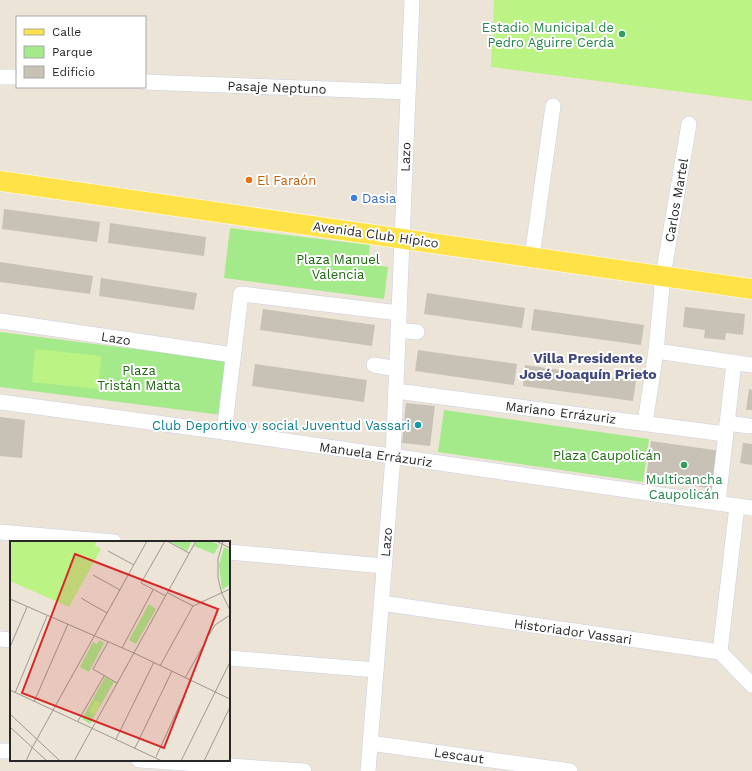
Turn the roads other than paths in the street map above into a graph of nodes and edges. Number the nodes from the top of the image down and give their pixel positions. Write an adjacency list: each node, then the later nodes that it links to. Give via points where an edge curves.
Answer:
1 (412, 0): 5 (street, Lazo)
2 (0, 76): 3 (street)
3 (16, 77)
4 (146, 82): 5 (street, Pasaje Neptuno)
5 (408, 92): 9 (street, Lazo)
6 (553, 106): 10 (street)
7 (689, 124): 11 (street, Carlos Martel)
8 (0, 181): 9 (main road, Avenida Club Hípico)
9 (402, 238): 10 (main road, Avenida Club Hípico); 13 (street, Lazo)
10 (532, 257): 11 (main road, Avenida Club Hípico)
11 (663, 276): 12 (main road, Avenida Club Hípico); 17 (street, Carlos Martel)
12 (752, 289)
13 (399, 313): 15 (street, Lazo); 18 (street, via 241,294)
14 (0, 321): 18 (street, Lazo)
15 (398, 330): 16 (street); 22 (street, Lazo)
16 (417, 332)
17 (656, 351): 19 (street); 25 (street, Carlos Martel)
18 (233, 356): 28 (street)
19 (734, 362): 21 (street); 27 (street)
20 (374, 365): 22 (street)
21 (752, 365)
22 (397, 369): 23 (street, Lazo)
23 (396, 391): 25 (street, Mariano Errázuriz); 29 (street, Lazo)
24 (0, 402): 28 (street, Manuela Errázuriz)
25 (645, 423): 27 (street, Mariano Errázuriz)
26 (749, 426): 27 (street, Mariano Errázuriz)
27 (726, 428): 30 (street)
28 (224, 432): 29 (street, Manuela Errázuriz)
29 (393, 457): 30 (street, Manuela Errázuriz); 36 (street, Lazo)
30 (718, 503): 31 (street, Manuela Errázuriz)
31 (737, 506): 32 (street, Manuela Errázuriz); 40 (street)
32 (752, 508)
33 (0, 532): 34 (street)
34 (103, 541)
35 (230, 552): 36 (street)
36 (384, 566): 37 (street, Lazo)
37 (381, 603): 40 (street, Historiador Vassari); 42 (street, Lazo)
38 (0, 639): 39 (street)
39 (10, 640)
40 (720, 652): 43 (street)
41 (230, 658): 42 (street)
42 (376, 670): 44 (street, Lazo)
43 (752, 685)
44 (370, 743): 49 (street, Lazo); 50 (street, Lescaut)
45 (0, 751): 46 (street)
46 (10, 752)
47 (154, 761): 48 (street)
48 (304, 771)
49 (368, 771)
50 (570, 771)

